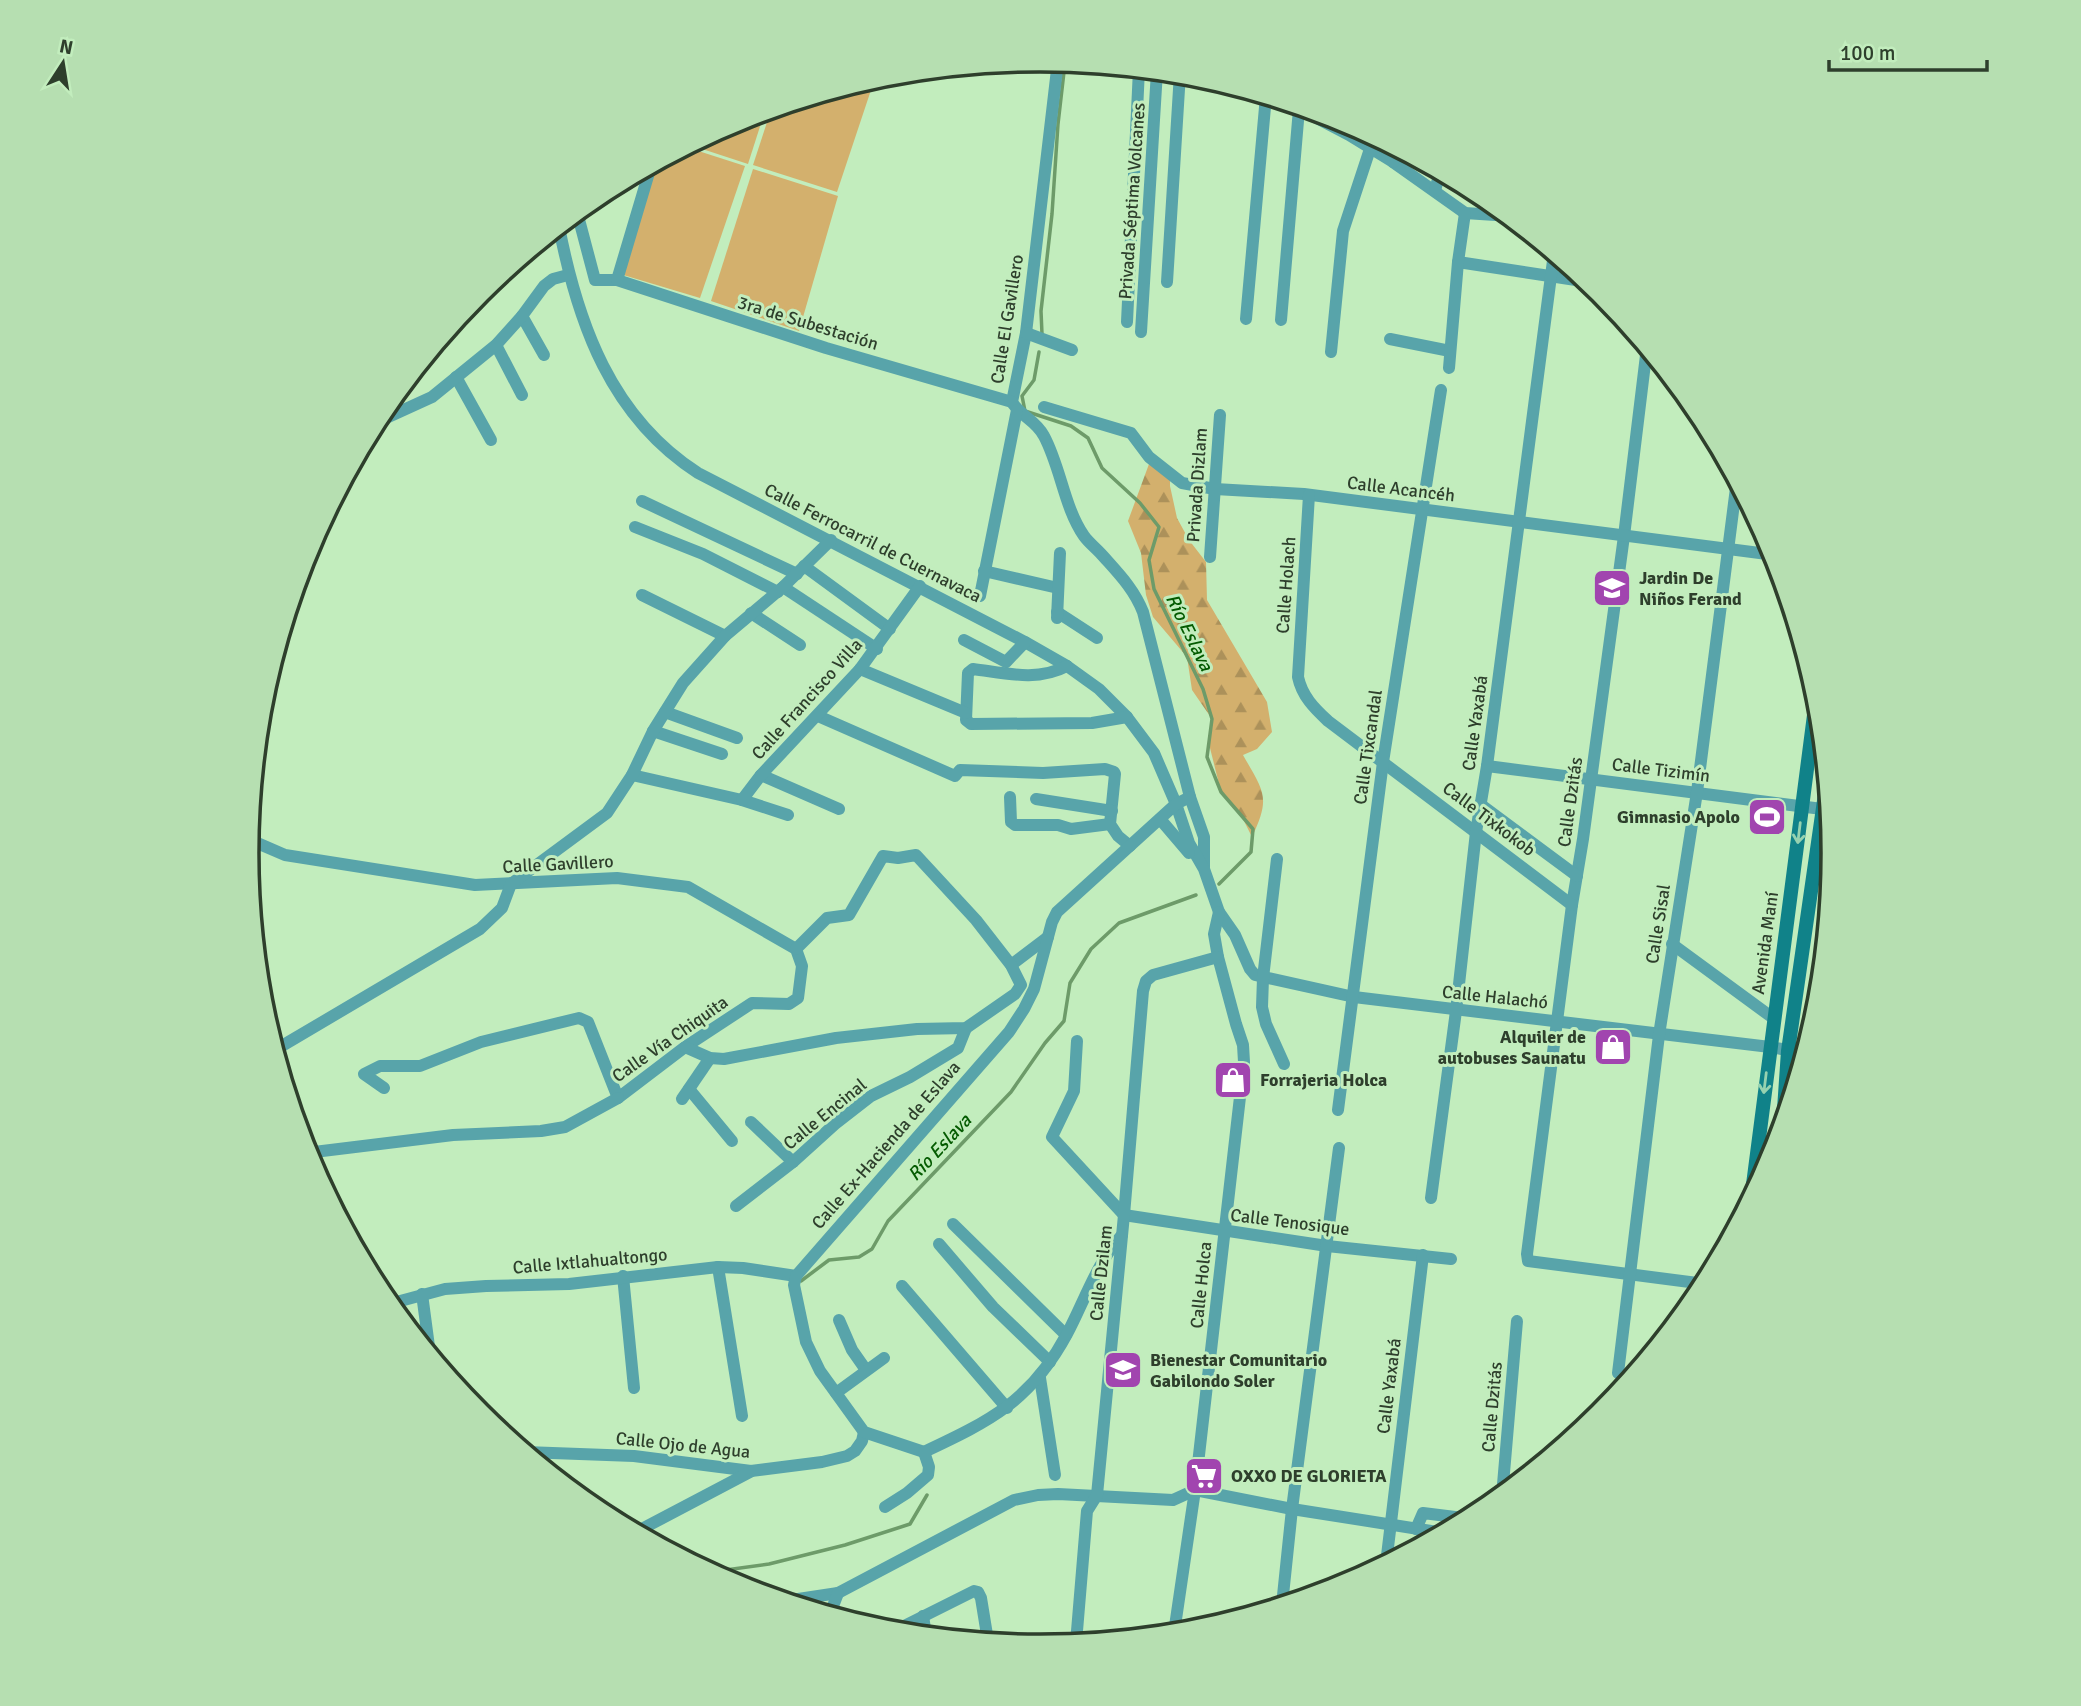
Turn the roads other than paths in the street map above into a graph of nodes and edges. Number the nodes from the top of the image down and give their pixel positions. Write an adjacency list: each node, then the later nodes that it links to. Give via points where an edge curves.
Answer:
1 (1057, 72): 30 (street, Calle El Gavillero)
2 (1139, 78): 28 (street)
3 (1156, 81): 29 (street, Privada Séptima Volcanes)
4 (1179, 85): 24 (street)
5 (1265, 105): 26 (street)
6 (1294, 114): 27 (street)
7 (1362, 142): 8 (street)
8 (1370, 149): 10 (street); 35 (street, via 1343,231)
9 (1395, 157): 10 (street)
10 (1393, 162): 13 (street)
11 (648, 177): 22 (street)
12 (1438, 180): 13 (street)
13 (1435, 191): 14 (street)
14 (1465, 214): 15 (street); 18 (street)
15 (1491, 215)
16 (580, 222): 22 (street, 3ra de Subestación, via 595,280)
17 (561, 236): 20 (street, Calle Ferrocarril de Cuernavaca)
18 (1458, 262): 21 (street); 34 (street)
19 (1553, 263): 21 (street, Calle Yaxabá)
20 (568, 275): 25 (street, via 544,286); 55 (street, Calle Ferrocarril de Cuernavaca, via 607,376 662,446 698,473)
21 (1551, 277): 23 (street); 52 (street, Calle Yaxabá)
22 (617, 280): 42 (street, 3ra de Subestación)
23 (1570, 280)
24 (1167, 282)
25 (522, 316): 32 (street); 36 (street)
26 (1246, 319)
27 (1282, 320)
28 (1127, 322)
29 (1141, 332)
30 (1026, 333): 33 (street); 42 (street, Calle El Gavillero)
31 (1390, 339): 34 (street)
32 (496, 345): 39 (street); 41 (street)
33 (1072, 350)
34 (1450, 351): 38 (street)
35 (1331, 352)
36 (544, 355)
37 (1646, 359): 54 (street, Calle Dzitás)
38 (1449, 368)
39 (456, 377): 44 (street, via 432,397); 46 (street)
40 (1441, 390): 51 (street, Calle Tixcandal)
41 (522, 395)
42 (1014, 406): 61 (street); 93 (street, Calle El Gavillero, via 1044,435 1085,538 1137,596)
43 (1044, 407): 47 (street, Calle Acancéh, via 1131,433 1149,457 1182,483)
44 (394, 415)
45 (1220, 415): 47 (street, Privada Dizlam)
46 (491, 440)
47 (1216, 489): 48 (street, Calle Acancéh); 59 (street, Privada Dizlam)
48 (1309, 495): 51 (street, Calle Acancéh); 77 (street, Calle Holach)
49 (1735, 495): 56 (street, Calle Sisal)
50 (642, 500): 60 (street)
51 (1421, 509): 52 (street, Calle Acancéh); 86 (street, Calle Tixcandal)
52 (1520, 522): 54 (street, Calle Acancéh); 87 (street, Calle Yaxabá)
53 (635, 527): 64 (street)
54 (1625, 536): 56 (street, Calle Acancéh); 90 (street, Calle Dzitás)
55 (831, 540): 60 (street); 62 (street, Calle Ferrocarril de Cuernavaca)
56 (1727, 549): 58 (street, Calle Acancéh); 91 (street, Calle Sisal)
57 (1060, 553): 63 (street)
58 (1762, 553)
59 (1210, 558)
60 (800, 570): 64 (street); 68 (street)
61 (984, 571): 63 (street); 66 (street)
62 (920, 586): 68 (street, Calle Francisco Villa); 72 (street, Calle Ferrocarril de Cuernavaca)
63 (1059, 588): 70 (street, via 1057,615)
64 (780, 589): 67 (street); 74 (street)
65 (642, 595): 69 (street)
66 (979, 596)
67 (751, 612): 69 (street); 73 (street)
68 (890, 629): 74 (street, Calle Francisco Villa)
69 (725, 636): 78 (street, via 683,683)
70 (1097, 638)
71 (964, 640): 72 (street, via 1006,662)
72 (1025, 642): 75 (street, Calle Ferrocarril de Cuernavaca)
73 (800, 645)
74 (877, 649): 76 (street, Calle Francisco Villa)
75 (1067, 667): 80 (street, via 1037,676 973,669 968,673); 81 (street, Calle Ferrocarril de Cuernavaca, via 1099,689)
76 (860, 669): 79 (street, Calle Francisco Villa); 80 (street)
77 (1297, 677): 86 (street, Calle Tixkokob, via 1312,706)
78 (665, 712): 82 (street); 84 (street)
79 (818, 716): 89 (street, Calle Francisco Villa); 101 (street, via 954,776 960,770 1043,773 1105,762 1115,774)
80 (966, 717): 81 (street, via 971,724 1080,723)
81 (1127, 717): 96 (street, Calle Ferrocarril de Cuernavaca, via 1154,753)
82 (653, 731): 85 (street); 88 (street)
83 (1812, 731): 98 (street, Avenida Maní)
84 (737, 738)
85 (722, 754)
86 (1383, 762): 105 (street, Calle Tixkokob); 121 (street, Calle Tixcandal)
87 (1487, 765): 90 (street, Calle Tizimín); 97 (street, Calle Yaxabá)
88 (632, 775): 95 (street); 112 (street, via 607,813)
89 (761, 775): 95 (street, Calle Francisco Villa); 100 (street)
90 (1591, 779): 91 (street, Calle Tizimín); 111 (street, Calle Dzitás)
91 (1697, 792): 98 (street, Calle Tizimín); 116 (street, Calle Sisal)
92 (1010, 797): 104 (street, via 1015,825 1071,829)
93 (1190, 797): 96 (street, Calle Ex-Hacienda de Eslava); 110 (street, Calle El Gavillero, via 1204,837)
94 (1036, 799): 101 (street)
95 (742, 800): 102 (street)
96 (1176, 804): 103 (street, Calle Ex-Hacienda de Eslava); 110 (street, Calle Ferrocarril de Cuernavaca)
97 (1480, 804): 105 (street, Calle Yaxabá); 111 (street)
98 (1802, 806): 99 (street, Calle Tizimín); 123 (street, Avenida Maní, one-way to 123)
99 (1820, 808)
100 (839, 809)
101 (1112, 811): 104 (street)
102 (788, 815)
103 (1160, 819): 108 (street, Calle Ex-Hacienda de Eslava); 110 (street)
104 (1110, 824): 108 (street)
105 (1476, 832): 113 (street, Calle Tixkokob); 122 (street, Calle Yaxabá)
106 (1821, 838): 131 (street)
107 (259, 844): 112 (street, Calle Gavillero, via 285,855 475,885)
108 (1130, 846): 115 (street, Calle Ex-Hacienda de Eslava, via 1057,912)
109 (1277, 859): 120 (street)
110 (1204, 869): 114 (street)
111 (1577, 876): 113 (street, Calle Dzitás)
112 (511, 884): 117 (street, Calle Gavillero, via 617,878 688,887); 128 (street, via 502,908 480,929)
113 (1572, 905): 124 (street, Calle Dzitás)
114 (1219, 912): 118 (street, via 1214,934); 120 (street, via 1235,934 1250,969)
115 (1048, 937): 119 (street); 158 (street, Calle Ex-Hacienda de Eslava, via 1034,989 1009,1032)
116 (1672, 944): 123 (street); 126 (street, Calle Sisal)
117 (796, 949): 119 (street, via 827,918 849,915 883,856 916,855); 129 (street, Calle Vía Chiquita, via 802,966 798,998 789,1004 752,1003)
118 (1218, 957): 147 (street, Calle Dzilam, via 1164,971 1146,981); 149 (street, Calle Holca, via 1244,1062)
119 (1011, 965): 125 (street, via 1020,979 1018,990)
120 (1263, 978): 121 (street, Calle Halachó); 134 (street, via 1266,1024)
121 (1354, 997): 122 (street, Calle Halachó); 138 (street, Calle Tixcandal)
122 (1456, 1011): 124 (street, Calle Halachó); 145 (street, Calle Yaxabá)
123 (1773, 1018): 130 (street, Avenida Maní)
124 (1558, 1021): 126 (street, Calle Halachó); 156 (street, Calle Dzitás, via 1528,1261)
125 (966, 1028): 133 (street, via 835,1038); 143 (street, Calle Encinal, via 958,1048 871,1096)
126 (1659, 1035): 130 (street, Calle Halachó); 156 (street, Calle Sisal)
127 (1077, 1041): 147 (street, via 1074,1091 1052,1137)
128 (284, 1045)
129 (685, 1047): 133 (street); 137 (street, Calle Vía Chiquita)
130 (1770, 1047): 131 (street, Calle Halachó); 144 (street, Avenida Maní, one-way to 144)
131 (1788, 1051): 132 (street, Calle Halachó); 135 (street)
132 (1796, 1052)
133 (710, 1058): 140 (street, via 685,1094)
134 (1284, 1065)
135 (1786, 1086)
136 (384, 1088): 137 (street, Calle Vía Chiquita, via 364,1074 380,1066 420,1066 481,1042 579,1018 588,1022)
137 (618, 1098): 142 (street, via 565,1127)
138 (1338, 1110)
139 (751, 1122): 143 (street)
140 (732, 1141)
141 (1339, 1148): 152 (street)
142 (319, 1151)
143 (793, 1162): 146 (street, Calle Encinal)
144 (1755, 1168)
145 (1431, 1198)
146 (736, 1206)
147 (1124, 1215): 149 (street, Calle Tenosique); 150 (street, Calle Dzilam)
148 (953, 1224): 165 (street)
149 (1224, 1231): 152 (street, Calle Tenosique); 182 (street, Calle Holca)
150 (1122, 1235): 165 (street, via 1099,1266); 183 (street, Calle Dzilam)
151 (939, 1244): 168 (street, via 993,1307)
152 (1327, 1246): 153 (street, Calle Tenosique); 185 (street)
153 (1423, 1255): 154 (street, Calle Tenosique); 187 (street, Calle Yaxabá)
154 (1451, 1259)
155 (718, 1267): 157 (street, Calle Ixtlahualtongo); 158 (street, Calle Ixtlahualtongo); 175 (street)
156 (1630, 1274): 159 (street); 170 (street, Calle Sisal)
157 (623, 1276): 161 (street, Calle Ixtlahualtongo); 172 (street)
158 (796, 1276): 173 (street, via 806,1342)
159 (1693, 1282)
160 (902, 1286): 174 (street)
161 (422, 1294): 162 (street, Calle Ixtlahualtongo); 166 (street)
162 (401, 1300)
163 (839, 1320): 169 (street)
164 (1517, 1321): 181 (street, Calle Dzitás)
165 (1066, 1335): 168 (street)
166 (428, 1337)
167 (884, 1357): 169 (street)
168 (1050, 1362): 171 (street)
169 (866, 1370): 173 (street)
170 (1618, 1373)
171 (1040, 1378): 174 (street); 180 (street)
172 (634, 1388)
173 (836, 1393): 176 (street)
174 (1007, 1408): 177 (street)
175 (742, 1416)
176 (864, 1432): 177 (street); 179 (street, Calle Ojo de Agua, via 855,1451 847,1456)
177 (924, 1452): 184 (street, via 928,1475)
178 (540, 1453): 179 (street, Calle Ojo de Agua, via 634,1456)
179 (751, 1471): 188 (street)
180 (1055, 1475)
181 (1503, 1482)
182 (1195, 1490): 183 (street, via 1173,1500); 185 (street); 197 (street, Calle Holca)
183 (1097, 1495): 192 (street, via 1038,1495 1014,1500); 201 (street, Calle Dzilam, via 1087,1511)
184 (885, 1507)
185 (1292, 1509): 187 (street); 193 (street)
186 (1453, 1517): 189 (street, via 1423,1513)
187 (1390, 1524): 189 (street); 191 (street, Calle Yaxabá)
188 (645, 1527)
189 (1416, 1529): 190 (street)
190 (1429, 1531)
191 (1387, 1553)
192 (838, 1593): 194 (street); 195 (street)
193 (1283, 1596)
194 (805, 1598)
195 (833, 1606)
196 (923, 1616): 198 (street); 199 (street); 200 (street, via 978,1592)
197 (1176, 1622)
198 (910, 1623)
199 (924, 1625)
200 (987, 1633)
201 (1077, 1633)

